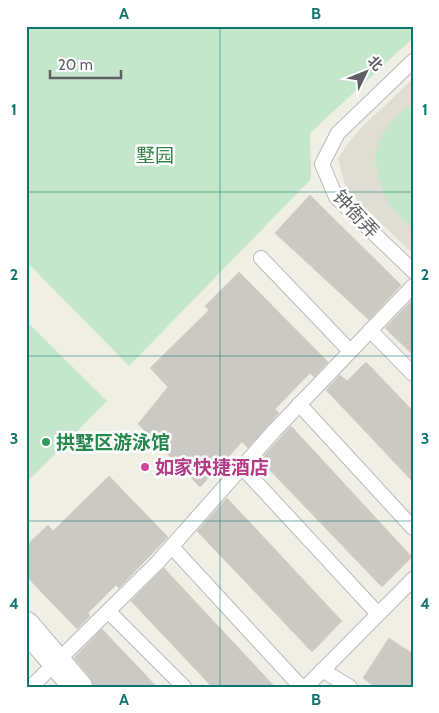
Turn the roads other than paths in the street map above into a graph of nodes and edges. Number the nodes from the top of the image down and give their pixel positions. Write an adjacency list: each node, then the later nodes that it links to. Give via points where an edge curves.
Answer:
1 (413, 61): 3 (lane, 钟衙弄, via 338,133 322,164 336,197)
2 (261, 258): 6 (lane)
3 (413, 271)
4 (413, 286): 5 (lane)
5 (370, 330): 6 (lane); 7 (lane)
6 (350, 351): 8 (lane)
7 (413, 374)
8 (299, 404): 9 (lane); 10 (lane)
9 (242, 467): 11 (lane); 14 (lane)
10 (413, 528)
11 (172, 547): 13 (lane); 21 (lane)
12 (413, 579): 14 (lane)
13 (108, 611): 16 (lane); 20 (lane)
14 (378, 614): 17 (lane)
15 (26, 626): 16 (street)
16 (57, 662): 18 (lane); 19 (street)
17 (322, 670): 22 (lane); 23 (lane)
18 (31, 687)
19 (78, 687)
20 (184, 687)
21 (301, 687)
22 (306, 687)
23 (350, 687)

